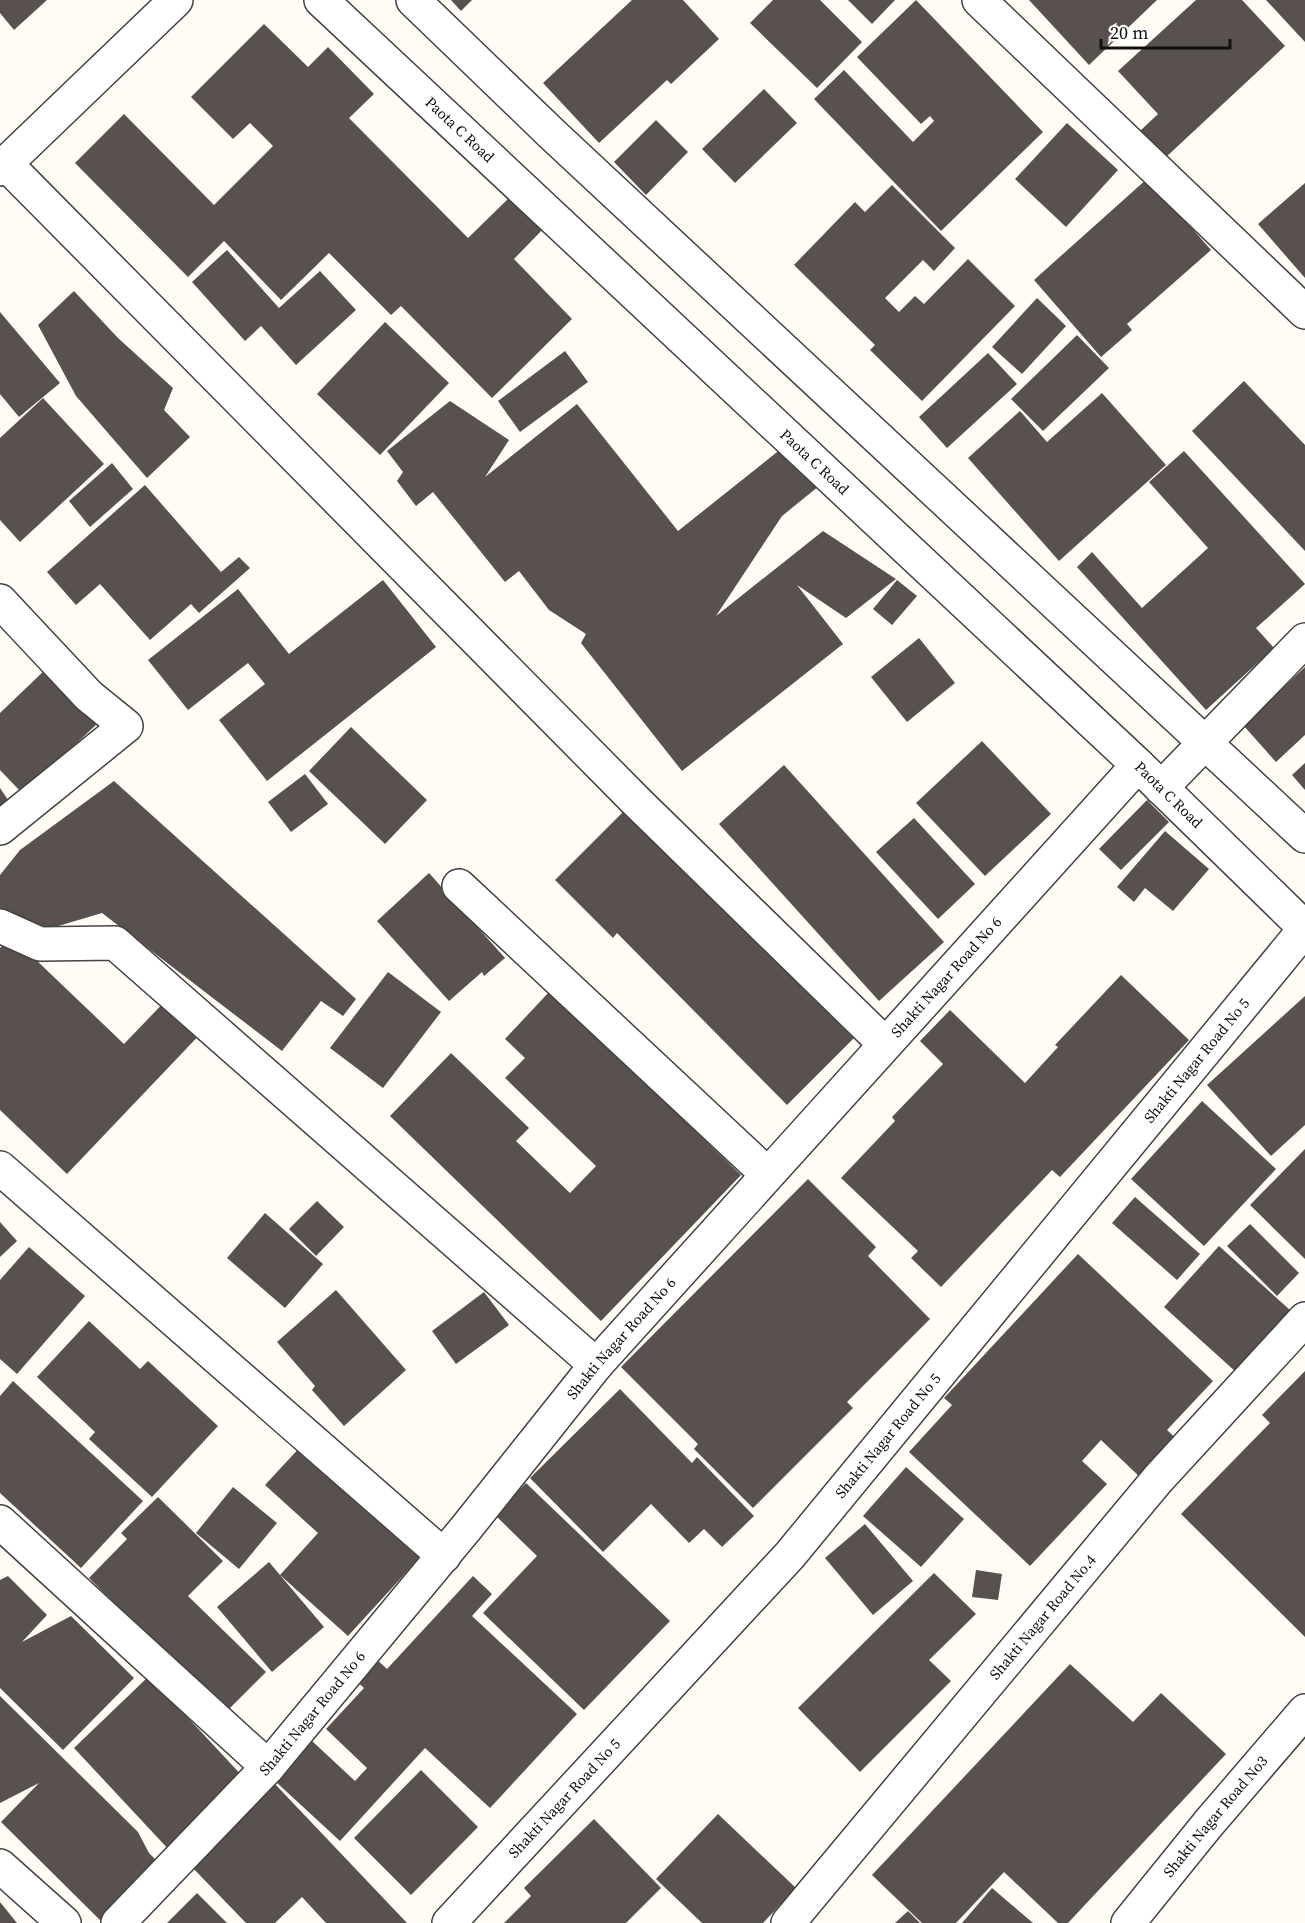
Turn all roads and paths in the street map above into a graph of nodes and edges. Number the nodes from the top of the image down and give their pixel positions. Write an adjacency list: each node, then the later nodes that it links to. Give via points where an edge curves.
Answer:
1 (176, 0): 5 (street)
2 (321, 0): 10 (street, Paota C Road)
3 (413, 0): 9 (street)
4 (979, 0): 6 (street)
5 (3, 166): 17 (street, via 628,793)
6 (1305, 312)
7 (0, 601): 12 (street, via 89,696 126,726)
8 (1305, 640): 9 (street)
9 (1207, 742): 11 (street); 13 (street)
10 (1138, 765): 11 (street, Paota C Road); 17 (street, Shakti Nagar Road No 6)
11 (1161, 788): 16 (street, Paota C Road)
12 (0, 828)
13 (1305, 836)
14 (459, 886): 19 (street)
15 (0, 926): 21 (street, via 40,944 115,943)
16 (1305, 929): 29 (street, Shakti Nagar Road No 5, via 790,1556)
17 (885, 1044): 19 (street, Shakti Nagar Road No 6)
18 (0, 1168): 23 (street)
19 (767, 1174): 21 (street, Shakti Nagar Road No 6)
20 (1305, 1319): 30 (street, Shakti Nagar Road No.4, via 1158,1479)
21 (596, 1365): 23 (street, Shakti Nagar Road No 6)
22 (0, 1522): 25 (street)
23 (444, 1556): 25 (street, Shakti Nagar Road No 6)
24 (1305, 1711): 31 (street, Shakti Nagar Road No3)
25 (268, 1767): 28 (street, Shakti Nagar Road No 6)
26 (0, 1866): 27 (street)
27 (64, 1923)
28 (118, 1923)
29 (449, 1923)
30 (788, 1923)
31 (1128, 1923)

